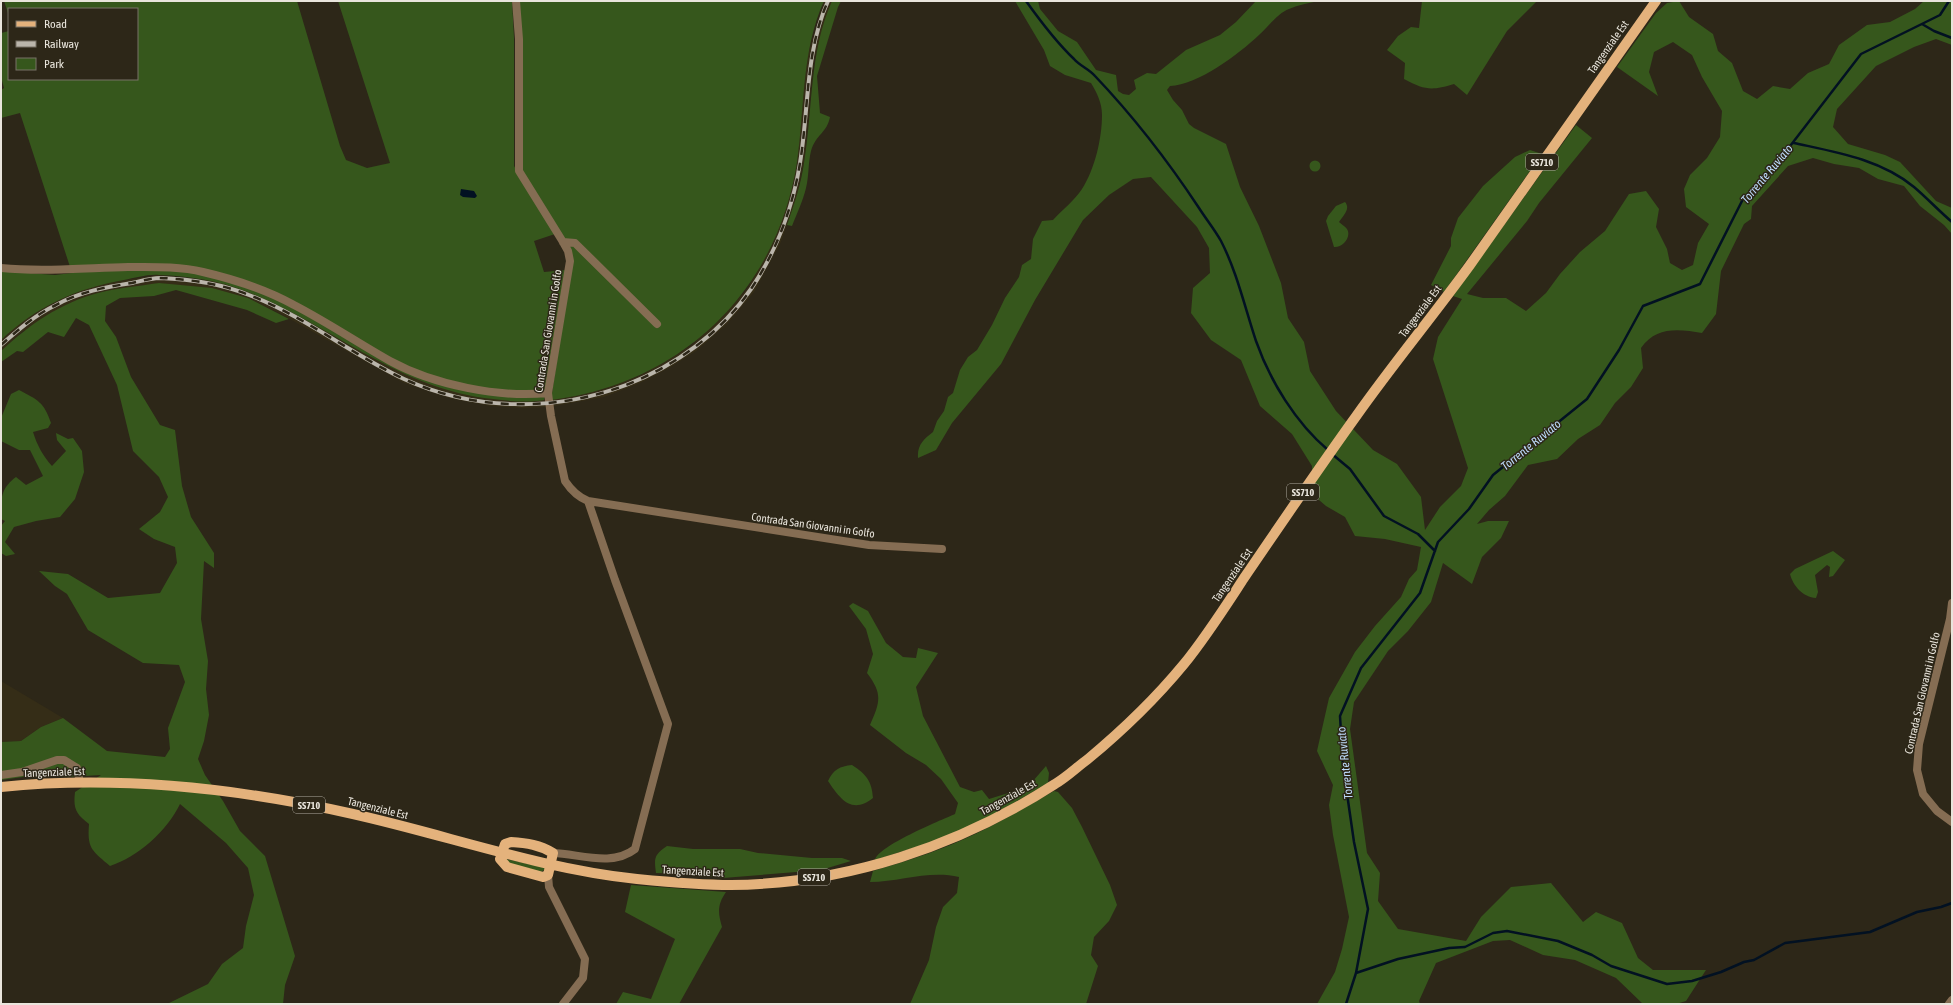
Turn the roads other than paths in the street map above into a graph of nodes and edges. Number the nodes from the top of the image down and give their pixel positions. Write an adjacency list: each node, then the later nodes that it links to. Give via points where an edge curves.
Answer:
1 (516, 1): 3 (street, Contrada San Giovanni in Golfo, via 519,39 519,171)
2 (1656, 1): 14 (main road, Tangenziale Est / SS710, via 1469,266 1358,414 1184,664 1114,738 1059,782 1001,816 960,836 873,866 825,876 731,885 662,882 595,874)
3 (563, 242): 5 (street, via 574,243); 6 (street, Contrada San Giovanni in Golfo, via 570,261)
4 (1, 268): 6 (street, via 44,270 149,267 202,271 293,304 392,362 418,374 457,386 522,396)
5 (657, 324)
6 (548, 393): 7 (street, Contrada San Giovanni in Golfo, via 566,481 569,488)
7 (588, 501): 8 (street, Contrada San Giovanni in Golfo, via 869,545); 14 (street, via 668,724 635,849 625,856 606,859)
8 (942, 549)
9 (1952, 603): 13 (street, Contrada San Giovanni in Golfo, via 1919,744 1917,770 1923,794 1937,811)
10 (1, 775): 11 (street, via 64,760 77,768)
11 (80, 783): 12 (main road, Tangenziale Est / SS710); 14 (main road, Tangenziale Est / SS710, via 176,785 277,798 354,814 533,859)
12 (1, 788)
13 (1952, 822)
14 (553, 858): 15 (main road); 15 (main road, via 545,848 511,842 505,844 500,859 507,867 543,877)
15 (548, 875): 17 (street, via 549,887 585,959 583,978)
16 (1952, 1000): 18 (street)
17 (563, 1004)
18 (1949, 1004)

